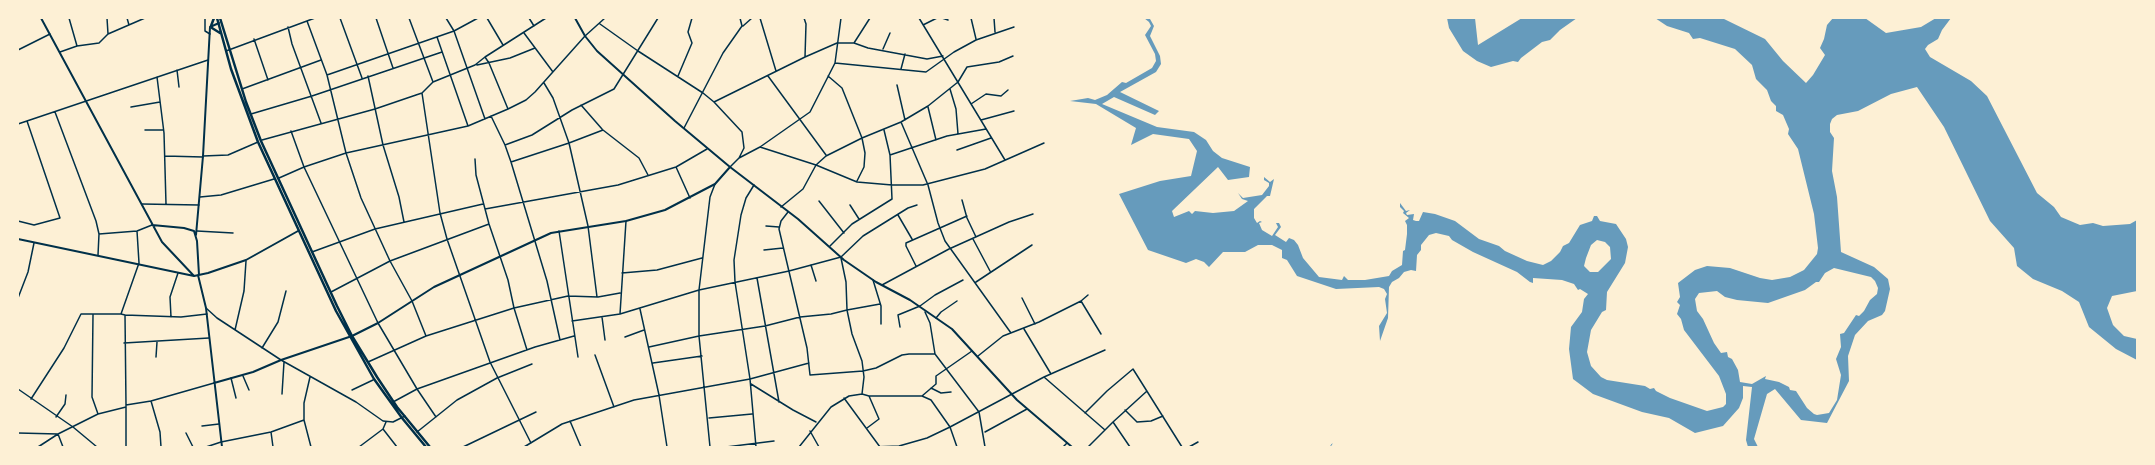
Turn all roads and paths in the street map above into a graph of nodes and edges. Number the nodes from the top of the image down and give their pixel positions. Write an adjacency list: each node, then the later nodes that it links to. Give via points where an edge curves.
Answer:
1 (41, 18): 48 (street)
2 (69, 18): 60 (street)
3 (107, 18): 49 (street)
4 (127, 18): 37 (street)
5 (145, 18): 37 (street)
6 (205, 18): 50 (street, via 205,31)
7 (215, 18): 35 (highway); 43 (highway)
8 (220, 18): 35 (highway)
9 (315, 18): 33 (street)
10 (340, 18): 80 (street)
11 (376, 18): 68 (street)
12 (409, 18): 56 (street)
13 (446, 18): 44 (street)
14 (478, 18): 44 (street)
15 (487, 18): 59 (street)
16 (529, 18): 39 (street)
17 (546, 18): 39 (street)
18 (575, 18): 52 (street)
19 (605, 18): 36 (street)
20 (657, 18): 65 (street)
21 (692, 18): 94 (street, via 688,32 692,43)
22 (740, 18): 40 (street)
23 (752, 18): 40 (street)
24 (760, 18): 87 (street)
25 (804, 18): 73 (street)
26 (841, 18): 58 (street)
27 (870, 18): 57 (street)
28 (919, 18): 38 (street)
29 (937, 18): 38 (street)
30 (942, 18): 34 (street)
31 (971, 18): 55 (street)
32 (994, 18): 47 (street)
33 (307, 20): 41 (street); 77 (street)
34 (948, 20)
35 (220, 24): 43 (street); 51 (highway); 63 (highway)
36 (600, 24): 52 (street); 65 (street)
37 (129, 25): 49 (street)
38 (923, 25): 70 (street)
39 (534, 26): 45 (street)
40 (742, 26): 108 (street, via 723,53)
41 (288, 27): 54 (street); 82 (street)
42 (1014, 27): 47 (street)
43 (211, 28): 50 (street); 51 (highway)
44 (454, 31): 53 (street); 86 (street)
45 (523, 33): 59 (street); 61 (street)
46 (890, 33): 64 (street)
47 (995, 33): 55 (street)
48 (50, 34): 62 (street); 66 (street)
49 (108, 34): 60 (street, via 98,43)
50 (210, 34): 76 (street)
51 (221, 34): 63 (highway)
52 (585, 36): 88 (street); 90 (street, via 597,51)
53 (438, 37): 56 (street); 67 (street)
54 (254, 39): 63 (street); 98 (street)
55 (976, 40): 75 (street)
56 (418, 43): 68 (street); 74 (street)
57 (854, 43): 58 (street); 64 (street)
58 (837, 44): 73 (street); 79 (street)
59 (503, 45): 72 (street)
60 (77, 46): 66 (street)
61 (535, 48): 78 (street); 88 (street)
62 (18, 50)
63 (227, 50): 104 (highway); 147 (highway)
64 (883, 50): 69 (street)
65 (638, 51): 90 (street); 94 (street)
66 (60, 52): 111 (street)
67 (442, 52): 74 (street); 91 (street)
68 (388, 54): 80 (street); 83 (street)
69 (905, 54): 70 (street, via 927,59); 84 (street)
70 (943, 56): 75 (street)
71 (1013, 56): 100 (street, via 999,62 967,67)
72 (485, 57): 78 (street); 81 (street)
73 (805, 57): 87 (street)
74 (423, 58): 83 (street); 99 (street)
75 (944, 59): 84 (street, via 926,72); 100 (street)
76 (208, 60): 85 (street); 159 (street)
77 (321, 60): 82 (street); 89 (street)
78 (489, 63): 81 (street); 119 (street)
79 (835, 63): 84 (street); 96 (street)
80 (358, 65): 89 (street); 97 (street)
81 (475, 65): 86 (street)
82 (301, 68): 98 (street); 110 (street)
83 (393, 68): 93 (street)
84 (901, 69)
85 (177, 70): 92 (street); 103 (street)
86 (468, 70): 91 (street); 126 (street)
87 (776, 71): 95 (street)
88 (553, 72): 101 (street)
89 (327, 74): 105 (street)
90 (623, 74): 115 (street, via 614,89); 135 (street)
91 (449, 75): 99 (street); 134 (street)
92 (157, 76): 111 (street); 112 (street)
93 (368, 76): 97 (street); 118 (street)
94 (678, 76): 108 (street)
95 (768, 76): 113 (street); 127 (street)
96 (828, 76): 127 (street, via 810,112); 144 (street, via 842,88)
97 (362, 78): 105 (street)
98 (268, 80): 104 (street)
99 (433, 82): 109 (street)
100 (958, 82): 106 (street); 114 (street)
101 (544, 83): 119 (street, via 526,100); 124 (street)
102 (897, 84): 128 (street)
103 (179, 87)
104 (242, 89): 122 (highway)
105 (330, 89): 110 (street); 125 (street)
106 (950, 89): 116 (street); 142 (street, via 956,109)
107 (1008, 90): 114 (street, via 1001,96 986,94)
108 (703, 92): 113 (street); 135 (street)
109 (422, 93): 118 (street); 143 (street)
110 (312, 96): 122 (street); 132 (street)
111 (86, 101): 121 (street); 183 (street)
112 (160, 102): 117 (street); 139 (street)
113 (714, 102): 161 (street, via 742,132 744,148)
114 (971, 104): 129 (street)
115 (581, 106): 124 (street); 140 (street)
116 (928, 106): 128 (street); 146 (street)
117 (131, 107)
118 (375, 109): 125 (street); 150 (street)
119 (508, 109): 123 (street)
120 (1014, 111): 129 (street)
121 (55, 112): 130 (street); 213 (street)
122 (251, 114): 147 (highway)
123 (491, 116): 126 (street); 151 (street)
124 (560, 117): 148 (street); 151 (street, via 532,135)
125 (338, 119): 132 (street); 156 (street)
126 (485, 119): 134 (street)
127 (800, 119): 152 (street); 160 (street)
128 (905, 120): 131 (street)
129 (981, 120): 137 (street)
130 (27, 121): 133 (street); 197 (street, via 60,218 34,225)
131 (901, 122): 136 (street); 154 (street)
132 (322, 123): 141 (street)
133 (18, 124)
134 (468, 126): 143 (street)
135 (684, 129): 153 (street)
136 (884, 129): 144 (street); 157 (street)
137 (986, 129): 142 (street); 145 (street)
138 (145, 130): 139 (street)
139 (163, 130): 158 (street)
140 (603, 130): 148 (street); 169 (street, via 639,158)
141 (291, 131): 147 (street); 166 (street)
142 (958, 134): 146 (street)
143 (430, 136): 150 (street); 192 (street)
144 (862, 138): 160 (street); 172 (street, via 864,166)
145 (991, 138): 155 (street); 163 (street)
146 (936, 140): 154 (street)
147 (259, 141): 159 (street, via 228,155); 170 (highway); 171 (highway)
148 (569, 143): 164 (street); 177 (street)
149 (1044, 143): 163 (street)
150 (383, 144): 156 (street); 199 (street)
151 (505, 145): 164 (street)
152 (760, 147): 161 (street); 165 (street)
153 (707, 148): 167 (street); 168 (street)
154 (912, 148): 157 (street); 176 (street)
155 (957, 150)
156 (346, 153): 166 (street); 206 (street, via 361,198)
157 (890, 155): 175 (street)
158 (165, 156): 159 (street); 184 (street)
159 (203, 156): 178 (street)
160 (826, 156): 165 (street)
161 (739, 158): 168 (street)
162 (475, 159): 185 (street, via 476,175)
163 (1006, 160): 176 (street)
164 (511, 162): 182 (street)
165 (816, 165): 172 (street); 189 (street, via 803,189)
166 (304, 167): 171 (street); 222 (street)
167 (676, 167): 169 (street); 179 (street)
168 (730, 167): 173 (street); 174 (street)
169 (648, 175): 177 (street, via 618,185)
170 (274, 179): 178 (street, via 221,195); 209 (highway)
171 (278, 179): 228 (highway)
172 (857, 182): 175 (street)
173 (715, 184): 179 (street); 232 (street, via 710,197)
174 (754, 185): 189 (street); 250 (street, via 746,198 741,215 734,260)
175 (891, 185): 176 (street); 196 (street, via 892,198)
176 (928, 185): 205 (street)
177 (580, 192): 182 (street); 202 (street)
178 (200, 197): 186 (street)
179 (690, 198): 198 (street, via 665,210)
180 (962, 200): 195 (street)
181 (819, 201): 212 (street)
182 (522, 202): 190 (street); 219 (street)
183 (142, 204): 184 (street); 201 (street)
184 (166, 204): 186 (street)
185 (484, 204): 190 (street); 192 (street)
186 (199, 205): 208 (street)
187 (917, 205): 194 (street)
188 (850, 206): 196 (street)
189 (781, 207): 191 (street)
190 (485, 210): 200 (street)
191 (788, 212): 204 (street); 224 (street)
192 (440, 213): 199 (street); 218 (street)
193 (1033, 214): 215 (street)
194 (898, 215): 220 (street); 231 (street, via 863,236)
195 (967, 216): 205 (street); 215 (street)
196 (860, 219): 212 (street)
197 (18, 221)
198 (626, 221): 202 (street); 241 (street)
199 (404, 223): 206 (street)
200 (489, 224): 218 (street); 230 (street)
201 (152, 225): 207 (street); 214 (street, via 190,229); 244 (street, via 169,252)
202 (588, 226): 210 (street); 260 (street)
203 (766, 226): 204 (street)
204 (779, 227): 225 (street)
205 (939, 228): 220 (street); 226 (street)
206 (375, 229): 222 (street); 234 (street)
207 (137, 230): 213 (street); 235 (street)
208 (197, 231): 211 (street); 214 (street)
209 (298, 231): 233 (street); 298 (highway)
210 (559, 231): 219 (street); 258 (street)
211 (233, 233)
212 (844, 233): 224 (street)
213 (99, 234): 229 (street)
214 (196, 235): 242 (street)
215 (976, 237): 216 (street)
216 (973, 238): 226 (street); 239 (street)
217 (18, 239): 221 (street)
218 (447, 239): 234 (street); 243 (street)
219 (534, 240): 230 (street); 262 (street)
220 (912, 240): 237 (street, via 906,243 906,246)
221 (34, 243): 229 (street); 259 (street, via 28,272)
222 (338, 243): 228 (street); 245 (street)
223 (1032, 245): 239 (street)
224 (830, 246): 231 (street)
225 (783, 248): 227 (street); 238 (street)
226 (949, 249): 237 (street); 251 (street)
227 (764, 250)
228 (312, 252): 255 (highway)
229 (98, 255): 235 (street)
230 (500, 256): 243 (street); 269 (street)
231 (841, 256): 236 (street); 248 (street); 271 (street, via 846,282)
232 (702, 258): 241 (street, via 657,270); 253 (street)
233 (246, 260): 242 (street); 290 (street, via 244,291)
234 (390, 261): 245 (street); 263 (street)
235 (139, 263): 240 (street); 273 (street)
236 (811, 265): 238 (street); 247 (street)
237 (916, 266): 252 (street)
238 (789, 271): 246 (street); 280 (street)
239 (990, 271): 251 (street)
240 (178, 273): 244 (street); 278 (street, via 170,297)
241 (622, 273): 256 (street)
242 (198, 275): 244 (street); 268 (street)
243 (459, 275): 263 (street); 282 (street)
244 (194, 276)
245 (356, 278): 255 (street); 284 (street)
246 (756, 278): 250 (street); 287 (street)
247 (816, 280)
248 (872, 280): 252 (street); 266 (street)
249 (963, 280): 267 (street)
250 (735, 282): 253 (street); 292 (street)
251 (976, 282): 293 (street)
252 (882, 285): 267 (street)
253 (699, 290): 270 (street); 297 (street)
254 (286, 291): 306 (street, via 278,322)
255 (331, 292): 298 (highway)
256 (620, 293): 260 (street); 275 (street)
257 (1088, 295): 265 (street)
258 (568, 296): 260 (street); 262 (street); 283 (street)
259 (18, 298)
260 (598, 298)
261 (1022, 298): 286 (street)
262 (551, 300): 269 (street); 301 (street)
263 (412, 301): 284 (street); 295 (street)
264 (956, 301): 281 (street)
265 (1081, 301): 286 (street); 294 (street)
266 (880, 304): 271 (street); 285 (street)
267 (920, 306): 272 (street); 288 (street, via 898,315)
268 (206, 308): 274 (street); 290 (street)
269 (514, 308): 282 (street); 307 (street)
270 (640, 309): 275 (street); 291 (street)
271 (847, 310): 280 (street); 325 (street)
272 (925, 312): 281 (street); 311 (street, via 930,323)
273 (121, 314): 276 (street); 277 (street)
274 (207, 314): 278 (street); 300 (street)
275 (620, 314): 279 (street)
276 (93, 315): 354 (street, via 81,314 64,348); 365 (street, via 92,397)
277 (125, 315): 278 (street); 304 (street)
278 (171, 317)
279 (602, 317): 283 (street); 302 (street)
280 (800, 317): 287 (street); 322 (street)
281 (936, 318): 308 (street, via 952,329)
282 (474, 320): 295 (street); 320 (street)
283 (572, 320): 296 (street)
284 (378, 323): 298 (street); 310 (street)
285 (881, 324)
286 (1035, 324): 289 (street)
287 (765, 326): 292 (street); 326 (street)
288 (900, 326)
289 (1024, 328): 293 (street); 327 (street)
290 (235, 330): 306 (street)
291 (644, 330): 299 (street); 305 (street)
292 (743, 330): 297 (street); 333 (street)
293 (1011, 333): 314 (street, via 1002,336)
294 (1101, 334)
295 (426, 336): 310 (street)
296 (574, 336): 301 (street); 316 (street)
297 (700, 336): 305 (street); 313 (street)
298 (351, 337): 317 (street); 319 (highway); 334 (highway)
299 (625, 337)
300 (209, 338): 303 (street); 335 (street)
301 (560, 340): 307 (street)
302 (604, 340)
303 (157, 342): 304 (street); 315 (street)
304 (124, 343): 358 (street)
305 (649, 347): 321 (street)
306 (262, 348): 317 (street)
307 (527, 350): 320 (street)
308 (972, 350): 314 (street); 324 (street)
309 (1105, 350): 327 (street)
310 (394, 351): 319 (street); 339 (street)
311 (935, 354): 324 (street); 325 (street, via 902,355 876,368)
312 (595, 355): 359 (street)
313 (702, 356): 321 (street); 337 (street)
314 (978, 356): 349 (street)
315 (156, 357)
316 (578, 357)
317 (281, 360): 318 (street); 328 (street)
318 (284, 362): 329 (street); 345 (street)
319 (368, 362): 356 (highway)
320 (490, 362): 332 (street); 339 (street)
321 (653, 363): 348 (street)
322 (809, 363): 325 (street, via 812,376 850,370); 326 (street)
323 (532, 364): 332 (street)
324 (946, 368): 338 (street, via 936,376 936,384); 363 (street)
325 (863, 371): 346 (street)
326 (774, 372): 333 (street); 357 (street)
327 (1051, 374): 330 (street)
328 (242, 375): 331 (street); 341 (street)
329 (310, 377): 372 (street, via 304,403); 375 (street)
330 (1044, 377): 349 (street); 364 (street)
331 (230, 378): 335 (street); 352 (street)
332 (498, 378): 370 (street, via 457,400); 373 (street)
333 (750, 379): 336 (street); 337 (street)
334 (374, 380): 342 (street); 369 (highway)
335 (214, 383): 355 (street); 378 (street)
336 (751, 384): 357 (street); 366 (street)
337 (705, 387): 348 (street); 371 (street)
338 (931, 388): 344 (street, via 941,393); 351 (street)
339 (417, 389): 356 (street); 370 (street)
340 (18, 390): 354 (street)
341 (249, 390)
342 (352, 390)
343 (1147, 391): 361 (street); 364 (street, via 1133,369); 368 (street)
344 (950, 392)
345 (282, 394)
346 (862, 394): 350 (street); 353 (street)
347 (66, 395): 367 (street, via 65,404)
348 (659, 395): 359 (street); 416 (street)
349 (1012, 395): 360 (street); 363 (street)
350 (869, 396): 351 (street); 383 (street, via 879,419)
351 (922, 396): 381 (street, via 935,405)
352 (236, 398)
353 (844, 398): 376 (street); 383 (street)
354 (31, 399): 367 (street)
355 (151, 400): 358 (street); 403 (street, via 160,432)
356 (393, 402): 369 (highway)
357 (779, 402): 376 (street)
358 (126, 406): 365 (street); 402 (street)
359 (614, 407): 374 (street)
360 (1027, 409): 388 (street); 396 (street)
361 (1125, 410): 368 (street, via 1137,422 1151,421); 377 (street)
362 (536, 412): 373 (street)
363 (979, 412): 381 (street); 388 (street)
364 (1085, 413): 384 (street)
365 (98, 414): 380 (street)
366 (752, 414): 371 (street); 397 (street)
367 (56, 416): 380 (street)
368 (1163, 416): 428 (street)
369 (403, 417): 375 (street, via 397,421); 386 (highway); 411 (highway)
370 (436, 417): 386 (street)
371 (709, 418): 417 (street)
372 (304, 420): 385 (street); 408 (street)
373 (518, 420): 395 (street); 413 (street)
374 (570, 421): 395 (street, via 546,432); 415 (street)
375 (386, 422): 382 (street)
376 (817, 422): 387 (street)
377 (1113, 422): 384 (street); 427 (street)
378 (219, 424): 379 (street); 393 (street)
379 (202, 426)
380 (73, 427): 391 (street); 401 (street)
381 (950, 427): 398 (street, via 909,444); 422 (street)
382 (383, 428): 409 (street); 410 (street)
383 (866, 428): 398 (street)
384 (1105, 430): 426 (street)
385 (271, 432): 393 (street); 407 (street)
386 (417, 432): 412 (highway)
387 (810, 432): 419 (street); 420 (street)
388 (984, 432): 423 (street)
389 (18, 433): 391 (street)
390 (186, 433): 404 (street)
391 (58, 434): 399 (street); 400 (street)
392 (774, 441): 397 (street)
393 (221, 442): 405 (street); 406 (street)
394 (1198, 442): 429 (street)
395 (531, 443): 414 (street)
396 (1068, 443): 424 (street); 425 (street)
397 (756, 446): 418 (street)
398 (880, 446): 421 (street)
399 (38, 447)
400 (63, 447)
401 (97, 447)
402 (126, 447)
403 (160, 447)
404 (193, 447)
405 (206, 447)
406 (222, 447)
407 (273, 447)
408 (311, 447)
409 (359, 447)
410 (396, 447)
411 (426, 447)
412 (430, 447)
413 (463, 447)
414 (525, 447)
415 (581, 447)
416 (667, 447)
417 (710, 447)
418 (726, 447)
419 (799, 447)
420 (819, 447)
421 (872, 447)
422 (957, 447)
423 (985, 447)
424 (1063, 447)
425 (1072, 447)
426 (1088, 447)
427 (1130, 447)
428 (1182, 447)
429 (1188, 447)

